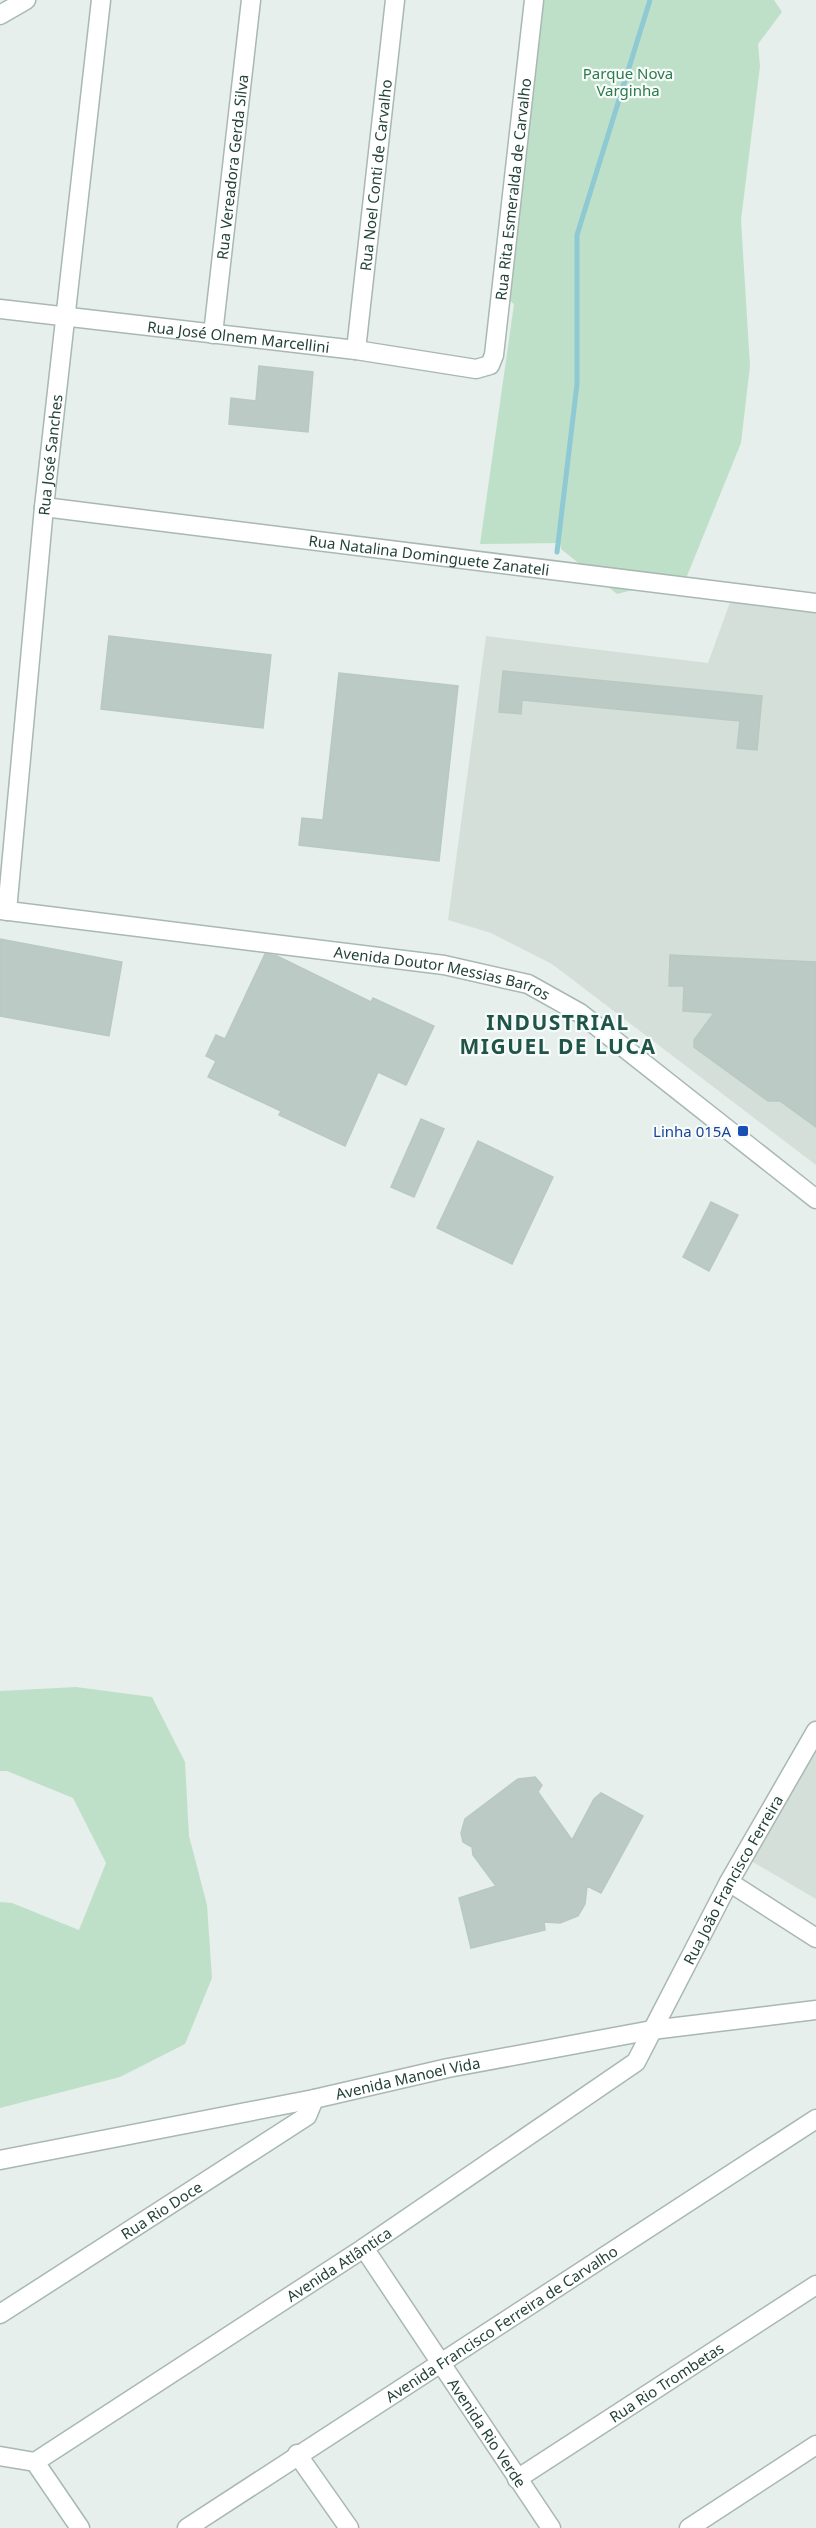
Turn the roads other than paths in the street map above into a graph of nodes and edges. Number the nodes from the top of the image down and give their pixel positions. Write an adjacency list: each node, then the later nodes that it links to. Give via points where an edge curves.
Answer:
1 (26, 0): 6 (street)
2 (101, 0): 8 (street, Rua José Sanches)
3 (251, 0): 9 (street, Rua Vereadora Gerda Silva)
4 (395, 0): 10 (street, Rua Noel Conti de Carvalho)
5 (534, 0): 11 (street, Rua Rita Esmeralda de Carvalho, via 494,355 490,364)
6 (0, 15)
7 (0, 309): 8 (street, Rua José Olnem Marcellini)
8 (65, 317): 9 (street, Rua José Olnem Marcellini); 12 (street, Rua José Sanches)
9 (213, 334): 10 (street, Rua José Olnem Marcellini)
10 (356, 350): 11 (street, Rua José Olnem Marcellini)
11 (476, 369)
12 (44, 507): 13 (street, Rua Natalina Dominguete Zanateli); 14 (street, Rua José Sanches)
13 (816, 603)
14 (3, 910): 15 (street, Avenida Doutor Messias Barros, via 444,965 528,984 580,1013)
15 (816, 1199)
16 (816, 1731): 17 (street, Rua João Francisco Ferreira)
17 (729, 1882): 18 (street); 20 (street, Rua João Francisco Ferreira)
18 (816, 1938)
19 (816, 2010): 20 (street, Avenida Manoel Vida)
20 (652, 2030): 21 (street, Avenida Manoel Vida, via 448,2068); 24 (street, Avenida Atlântica, via 636,2062)
21 (314, 2100): 23 (street, Avenida Manoel Vida); 26 (street, Rua Rio Doce, via 308,2116)
22 (816, 2119): 27 (street, Avenida Francisco Ferreira de Carvalho)
23 (0, 2160)
24 (364, 2248): 27 (street, Avenida Rio Verde); 31 (street, Avenida Atlântica)
25 (816, 2285): 32 (street, Rua Rio Trombetas)
26 (0, 2314)
27 (440, 2364): 29 (street, Avenida Francisco Ferreira de Carvalho); 32 (street, Avenida Rio Verde)
28 (816, 2445): 37 (street)
29 (297, 2454): 34 (street, Avenida Francisco Ferreira de Carvalho); 35 (street)
30 (0, 2456): 31 (street)
31 (35, 2462): 33 (street)
32 (517, 2479): 36 (street, Avenida Rio Verde)
33 (80, 2528)
34 (187, 2528)
35 (349, 2528)
36 (550, 2528)
37 (689, 2528)

